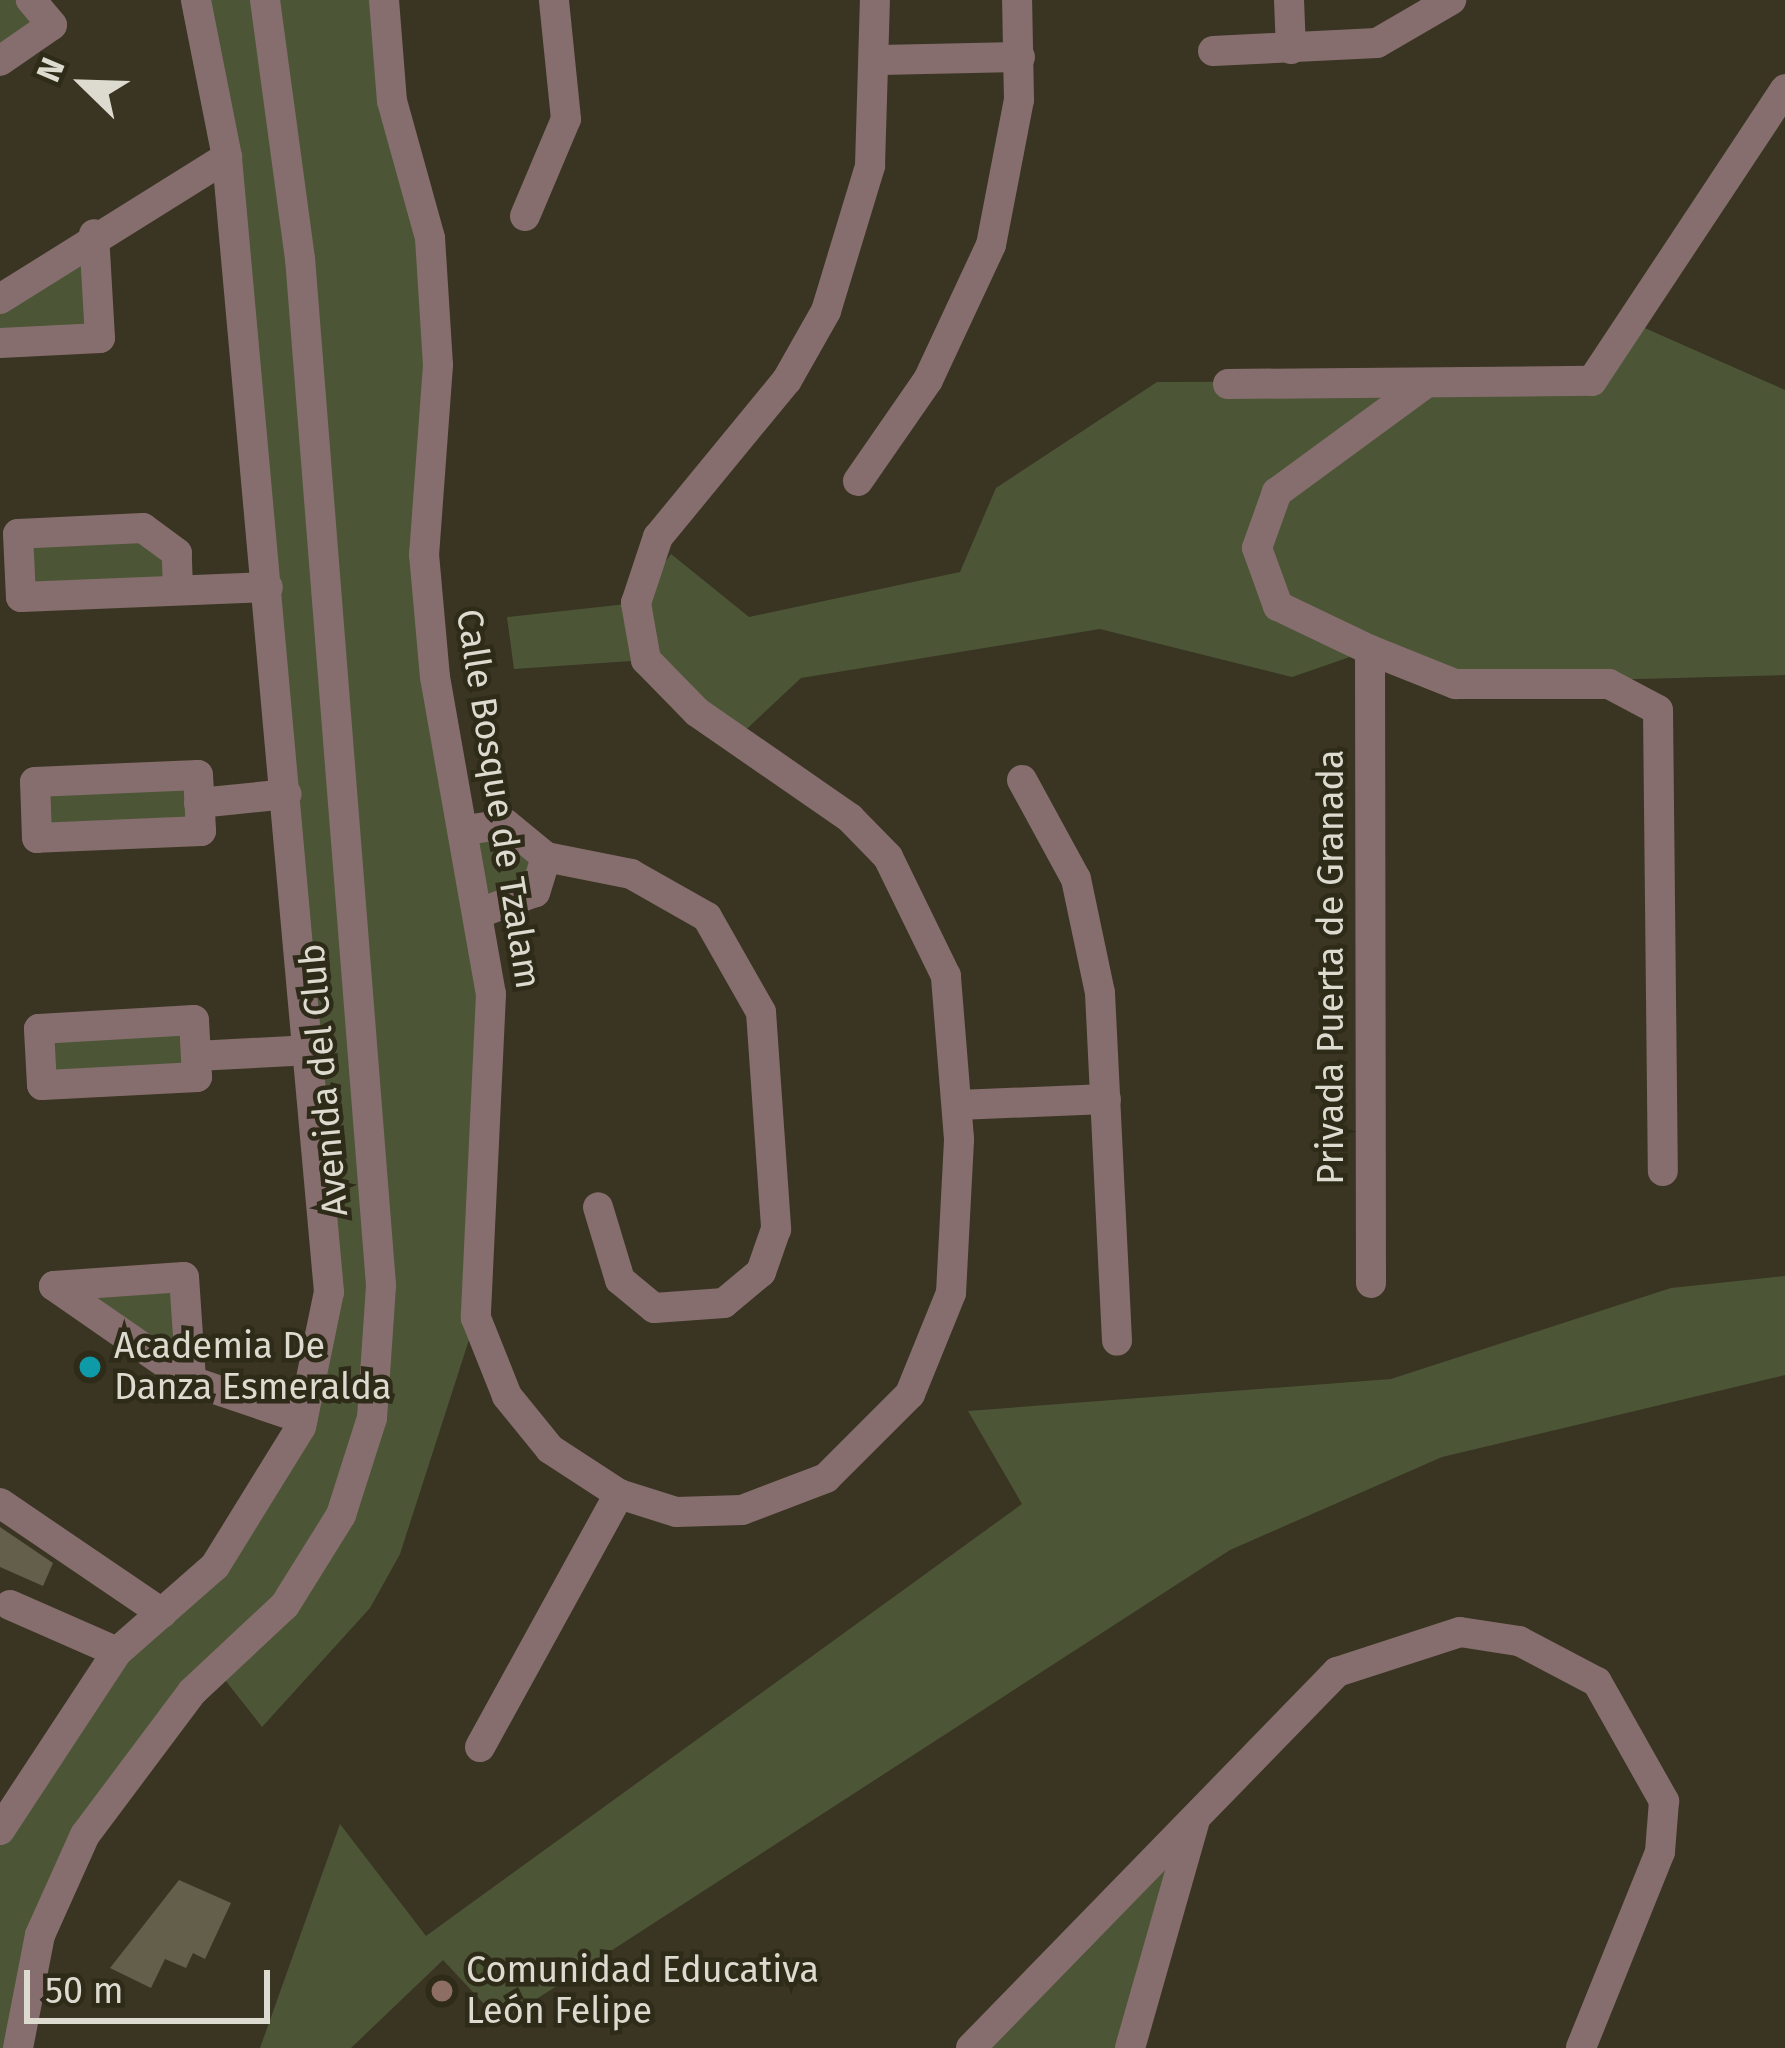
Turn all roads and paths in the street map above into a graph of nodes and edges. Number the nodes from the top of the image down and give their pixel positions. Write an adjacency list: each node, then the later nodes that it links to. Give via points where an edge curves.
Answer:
1 (196, 0): 16 (street, Avenida del Club)
2 (265, 0): 27 (street, Avenida del Club, via 300,259)
3 (384, 0): 32 (street, Calle Bosque de Tzalam, via 392,101 430,238 438,365 424,554)
4 (554, 0): 17 (street, via 566,119)
5 (875, 0): 13 (street, Calle Bosque de Tzalam)
6 (1017, 0): 12 (street)
7 (1289, 0): 10 (street)
8 (1451, 0): 10 (street, via 1377,43)
9 (36, 2): 14 (street, via 52,25)
10 (1291, 49): 11 (street)
11 (1214, 50)
12 (1020, 57): 13 (street); 23 (street, via 991,245 928,380)
13 (880, 60): 38 (street, Calle Bosque de Tzalam, via 870,166 826,311 788,380 658,537 636,603 646,660 697,712 850,818 888,857 946,976)
14 (0, 61)
15 (1785, 89): 22 (street, via 1592,381)
16 (227, 157): 18 (street); 24 (street, Avenida del Club)
17 (525, 216)
18 (94, 234): 19 (street); 20 (street, via 100,338)
19 (0, 298)
20 (0, 343)
21 (1228, 384): 22 (street)
22 (1422, 386): 26 (street, via 1277,492 1257,548 1278,606)
23 (858, 481)
24 (268, 586): 25 (street); 28 (street, Avenida del Club)
25 (178, 590): 25 (street, via 21,597 18,534 143,528 177,553)
26 (1370, 650): 39 (street, via 1455,684 1610,684 1658,710); 41 (street, Privada Puerta de Granada)
27 (330, 686): 28 (street); 42 (street, Avenida del Club)
28 (278, 693): 30 (street, Avenida del Club)
29 (1022, 779): 37 (street, via 1076,879 1100,993)
30 (287, 794): 31 (street); 35 (street, Avenida del Club)
31 (200, 803): 31 (street, via 198,775 35,782 37,838 200,831)
32 (466, 830): 33 (street, via 506,824); 34 (street, Calle Bosque de Tzalam)
33 (546, 857): 34 (street, via 535,892); 40 (street, via 631,874 707,917 761,1012 776,1229 761,1272 724,1303 654,1308 620,1280)
34 (480, 913): 47 (street, Calle Bosque de Tzalam, via 490,994 476,1318 507,1396 550,1449)
35 (311, 1050): 36 (street); 43 (street, Avenida del Club)
36 (196, 1055): 36 (street, via 194,1020 39,1029 42,1085 197,1077)
37 (1106, 1099): 38 (street); 44 (street)
38 (958, 1105): 47 (street, Calle Bosque de Tzalam, via 951,1293 910,1394 826,1478 742,1510 676,1511)
39 (1663, 1171)
40 (598, 1207)
41 (1371, 1283)
42 (381, 1286): 43 (street); 55 (street, Avenida del Club, via 372,1418 341,1515 285,1605 192,1692 85,1834 40,1935)
43 (329, 1292): 46 (street, Avenida del Club)
44 (1117, 1341)
45 (191, 1381): 45 (street, via 74,1300 54,1286 184,1277); 46 (street)
46 (303, 1419): 50 (street, Avenida del Club, via 215,1566)
47 (619, 1495): 52 (street)
48 (0, 1503): 50 (street)
49 (10, 1605): 51 (street)
50 (161, 1613): 51 (street, Avenida del Club)
51 (117, 1652): 54 (street, Avenida del Club)
52 (480, 1747)
53 (1195, 1818): 56 (street); 57 (street); 58 (street, via 1337,1672 1369,1654 1487,1633 1568,1660 1628,1720 1664,1802 1660,1852)
54 (0, 1830)
55 (18, 2048)
56 (971, 2048)
57 (1130, 2048)
58 (1581, 2048)

